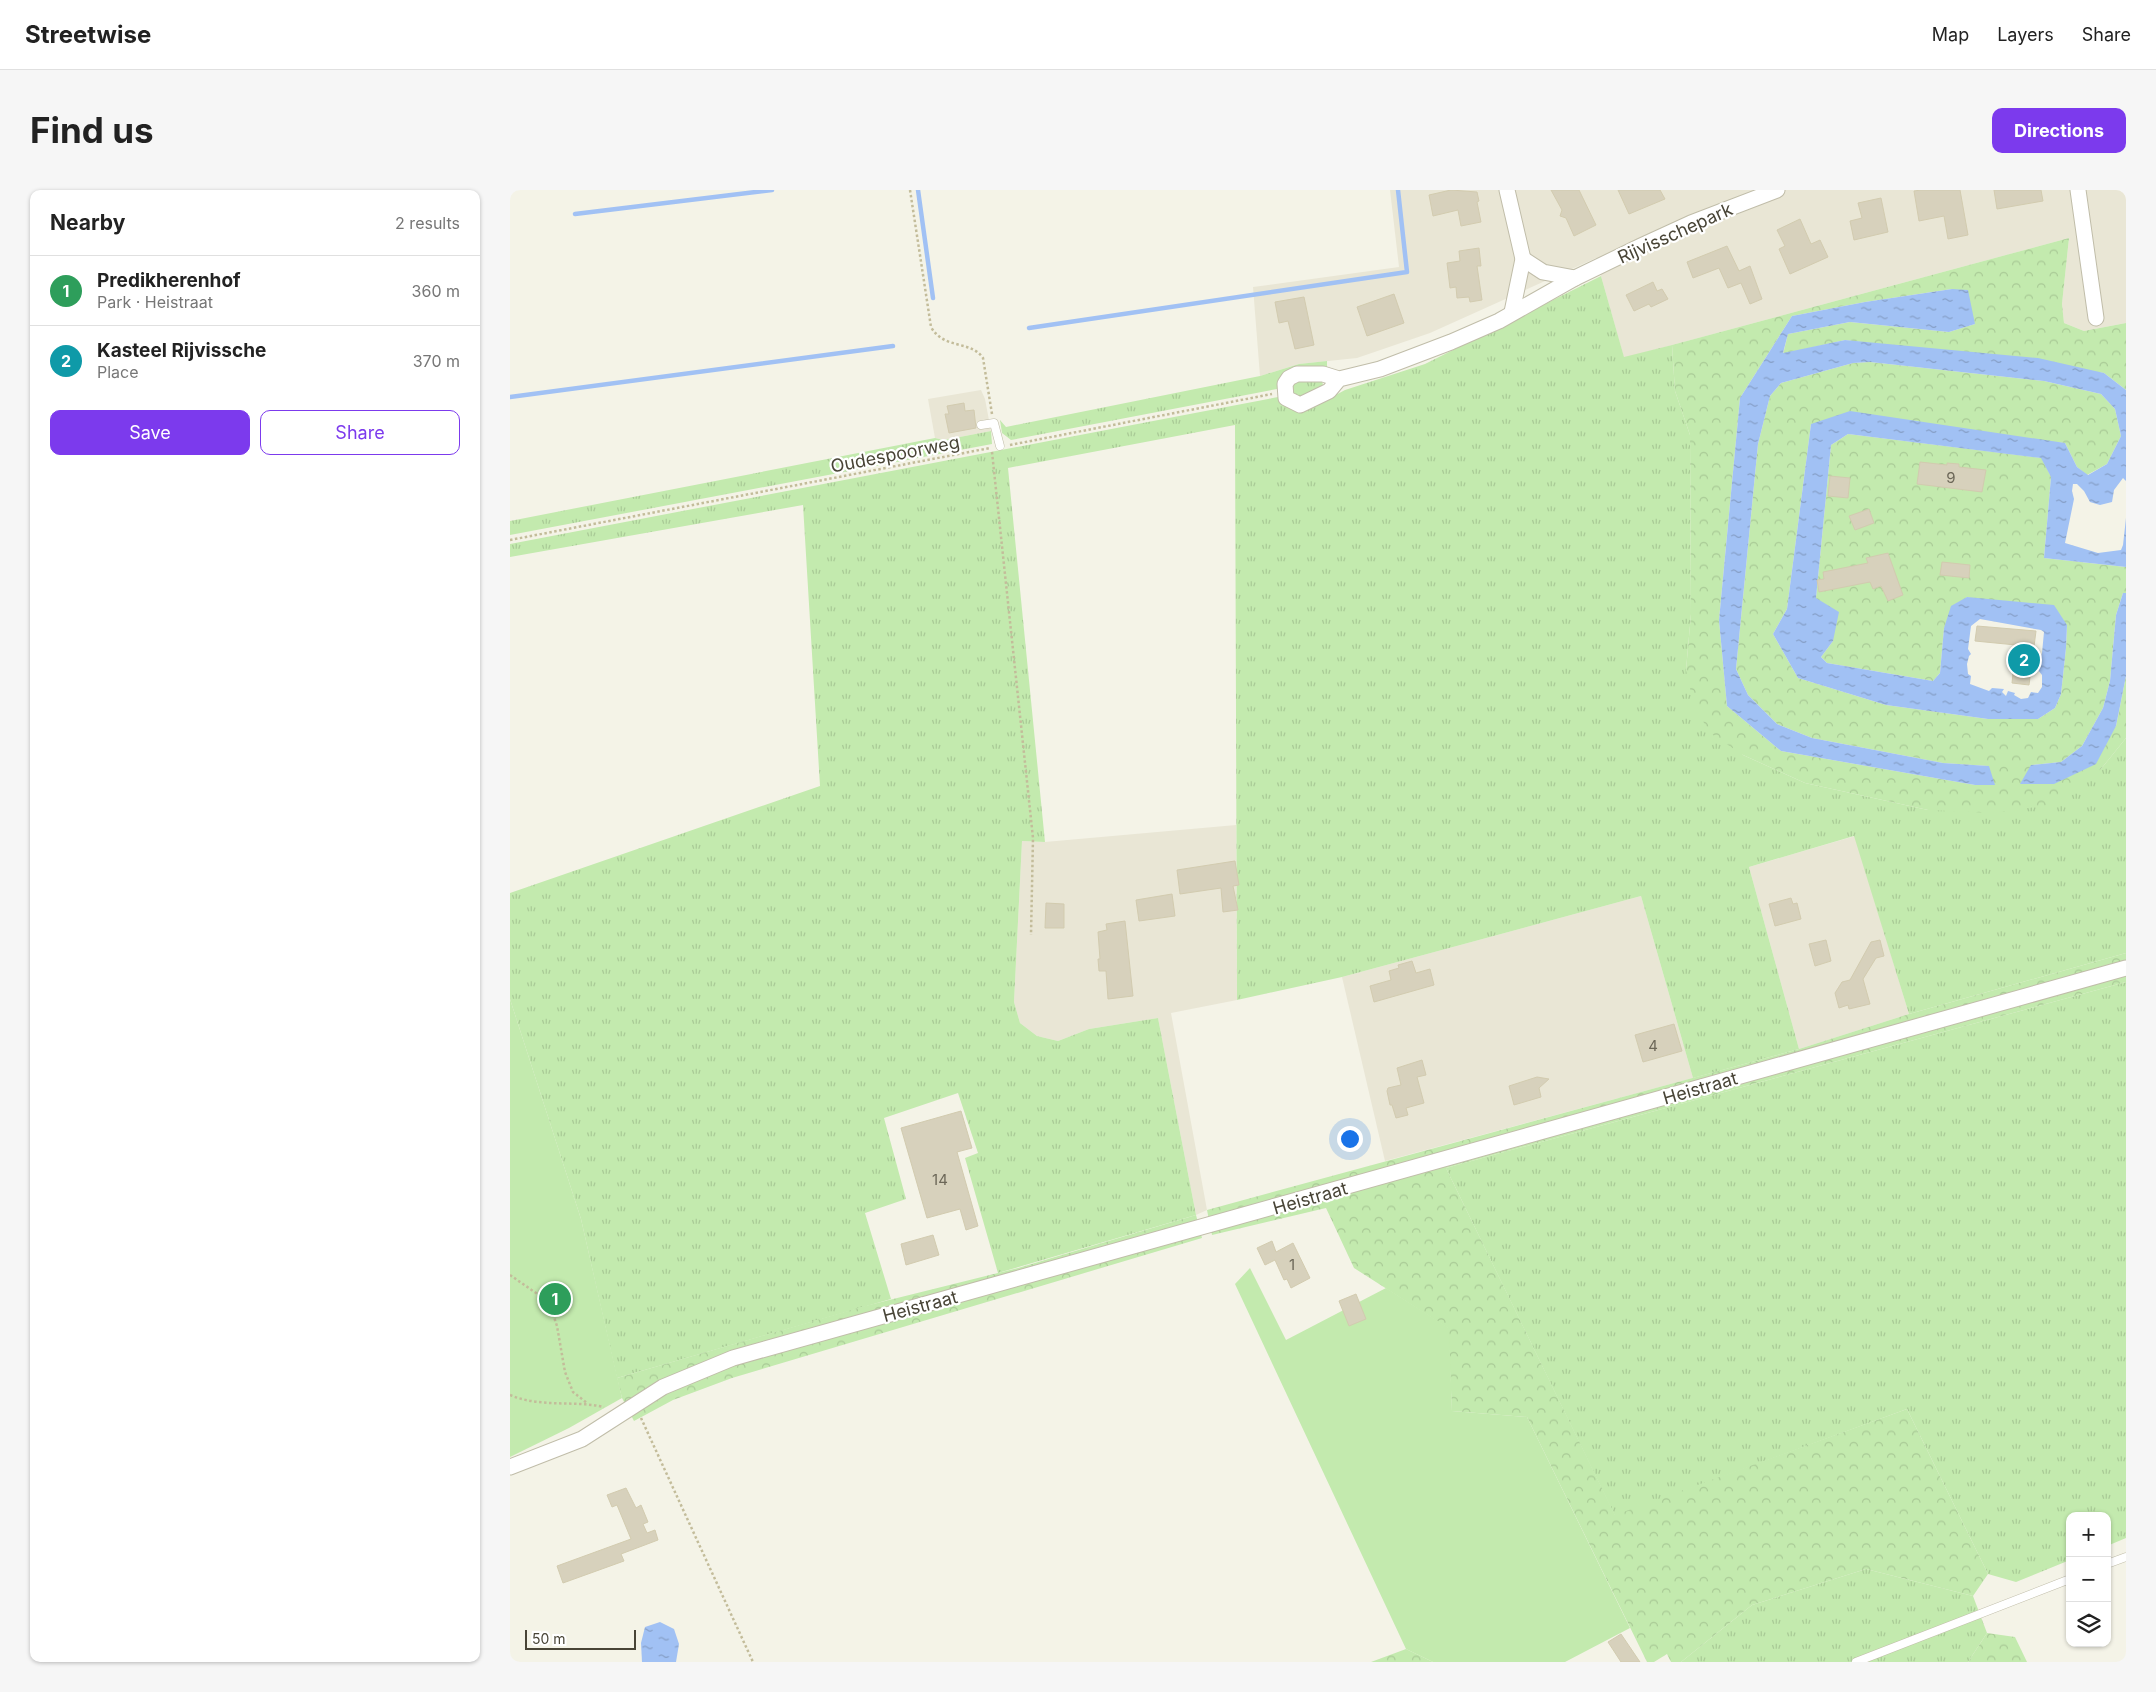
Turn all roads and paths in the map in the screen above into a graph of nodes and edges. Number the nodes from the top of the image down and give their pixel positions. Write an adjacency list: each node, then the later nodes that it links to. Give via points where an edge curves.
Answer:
1 (910, 190): 11 (path, via 931,326 945,341 979,351)
2 (1507, 190): 5 (street)
3 (1777, 190): 6 (street, Rijvisschepark, via 1691,223)
4 (2078, 190): 8 (street)
5 (1523, 259): 6 (street, via 1543,272); 7 (street)
6 (1576, 278): 7 (street, Rijvisschepark)
7 (1512, 312): 9 (street, Rijvisschepark, via 1451,342)
8 (2096, 318)
9 (1339, 379): 10 (street, Rijvisschepark, via 1322,374 1297,374 1289,378); 10 (street, Rijvisschepark, via 1329,391 1300,405 1286,398)
10 (1285, 392): 13 (path)
11 (994, 423): 12 (lane); 13 (lane)
12 (981, 425)
13 (1000, 446)
14 (510, 540): 15 (path, Oudespoorweg, via 991,448 1033,838)
15 (1031, 935)
16 (2126, 968): 19 (street, Heistraat, via 733,1358 663,1387)
17 (510, 1275): 18 (path, via 549,1302 558,1326 565,1372 573,1392 587,1403 552,1405)
18 (510, 1395)
19 (635, 1405): 20 (street, Heistraat, via 582,1439); 24 (path)
20 (510, 1467)
21 (2126, 1557): 22 (lane)
22 (2111, 1563)
23 (2066, 1581): 25 (lane)
24 (753, 1662)
25 (1856, 1662)

